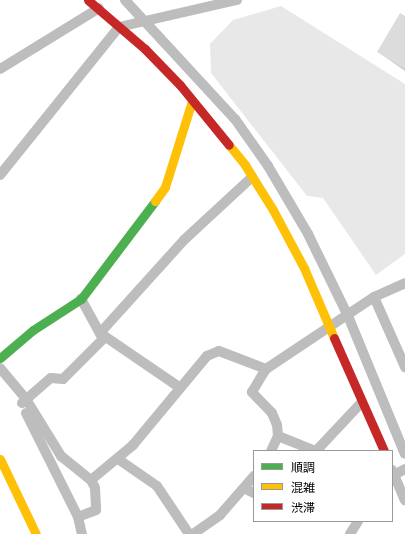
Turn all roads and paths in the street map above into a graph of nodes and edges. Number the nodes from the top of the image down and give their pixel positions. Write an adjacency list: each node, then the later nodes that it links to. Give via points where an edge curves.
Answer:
1 (88, 0): 4 (street)
2 (125, 0): 5 (street)
3 (237, 0): 5 (street)
4 (99, 8): 6 (street); 7 (street)
5 (144, 21): 6 (street); 14 (street, via 235,119 268,166 308,234)
6 (119, 27): 8 (street, via 145,49); 9 (street)
7 (0, 69)
8 (192, 101): 10 (street, via 212,122); 13 (street, via 165,187)
9 (0, 176)
10 (252, 177): 15 (street, via 284,230); 16 (street, via 184,240)
11 (405, 283): 12 (street)
12 (374, 297): 14 (street); 18 (street)
13 (81, 299): 16 (street); 17 (street, via 33,330)
14 (348, 316): 15 (street); 29 (street)
15 (330, 328): 20 (street); 23 (street)
16 (100, 333): 21 (street); 22 (street, via 103,339 63,379 51,378)
17 (0, 358)
18 (405, 367)
19 (0, 369): 22 (street)
20 (266, 369): 21 (street, via 219,351 207,356); 24 (street, via 252,392 272,413)
21 (179, 387): 31 (street, via 134,445)
22 (23, 402): 35 (street, via 61,456); 39 (street)
23 (362, 402): 27 (street); 28 (street)
24 (278, 436): 25 (street); 26 (street)
25 (271, 450)
26 (313, 450)
27 (317, 450)
28 (384, 450)
29 (405, 454)
30 (0, 459): 41 (street)
31 (118, 459): 35 (street); 43 (street, via 157,486)
32 (405, 469): 33 (street)
33 (393, 473): 38 (street)
34 (253, 477): 36 (street)
35 (91, 480): 39 (street, via 95,488 96,510)
36 (244, 488): 37 (street); 44 (street, via 220,515)
37 (253, 492)
38 (405, 500)
39 (78, 517): 42 (street)
40 (357, 522): 45 (street)
41 (36, 534)
42 (82, 534)
43 (189, 534)
44 (193, 534)
45 (350, 534)

